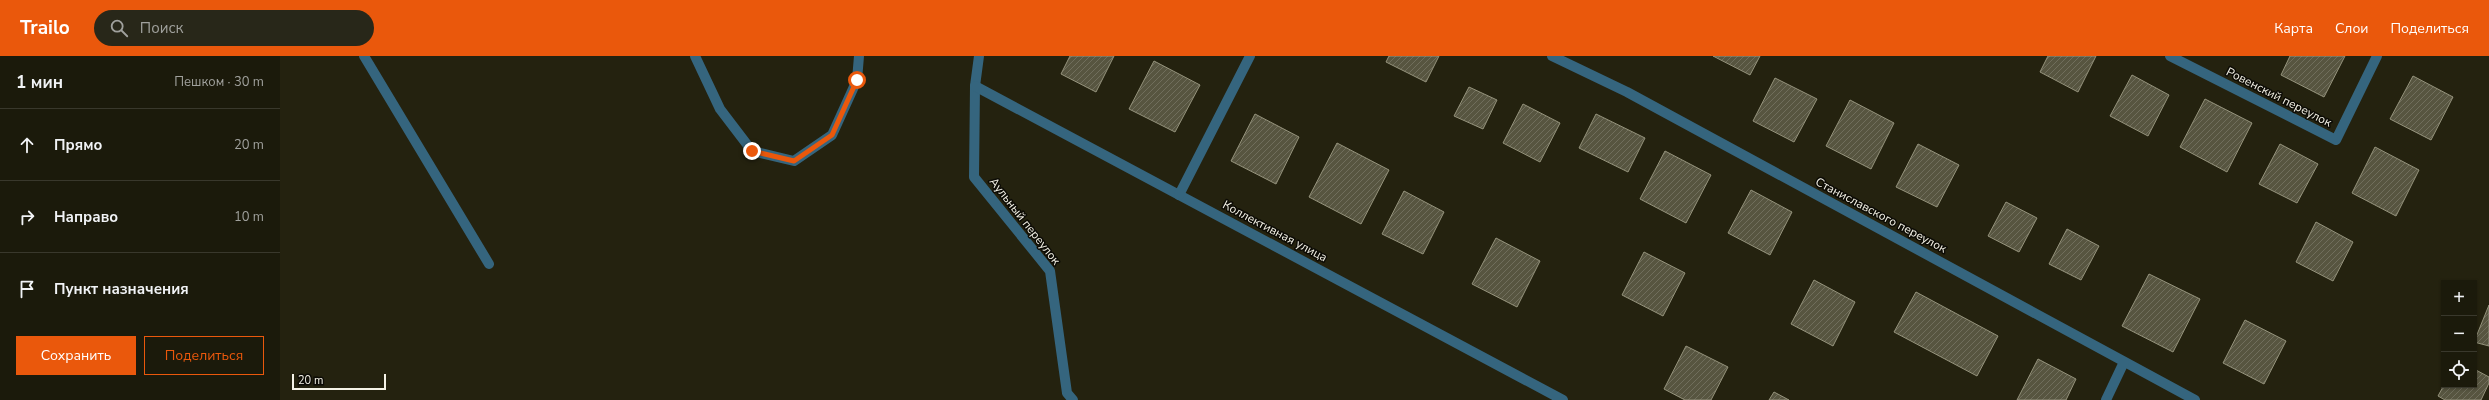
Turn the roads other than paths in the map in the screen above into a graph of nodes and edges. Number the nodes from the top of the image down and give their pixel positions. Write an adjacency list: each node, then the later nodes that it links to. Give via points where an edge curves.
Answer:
1 (364, 56): 11 (street)
2 (695, 56): 3 (street, via 720,109 752,151 794,161 832,135 857,80)
3 (859, 56)
4 (979, 56): 9 (street, Аульный переулок)
5 (1250, 56): 10 (street)
6 (1552, 56): 12 (street, Станиславского переулок, via 1627,92)
7 (2170, 56): 8 (street, Ровенский переулок, via 2336,140)
8 (2377, 56)
9 (975, 86): 10 (street, Коллективная улица); 13 (street, Аульный переулок, via 974,177 1050,271 1067,393)
10 (1179, 195): 14 (street, Коллективная улица)
11 (489, 264)
12 (2124, 362): 15 (street); 16 (street, Станиславского переулок)
13 (1072, 400)
14 (1563, 400)
15 (2106, 400)
16 (2195, 400)

